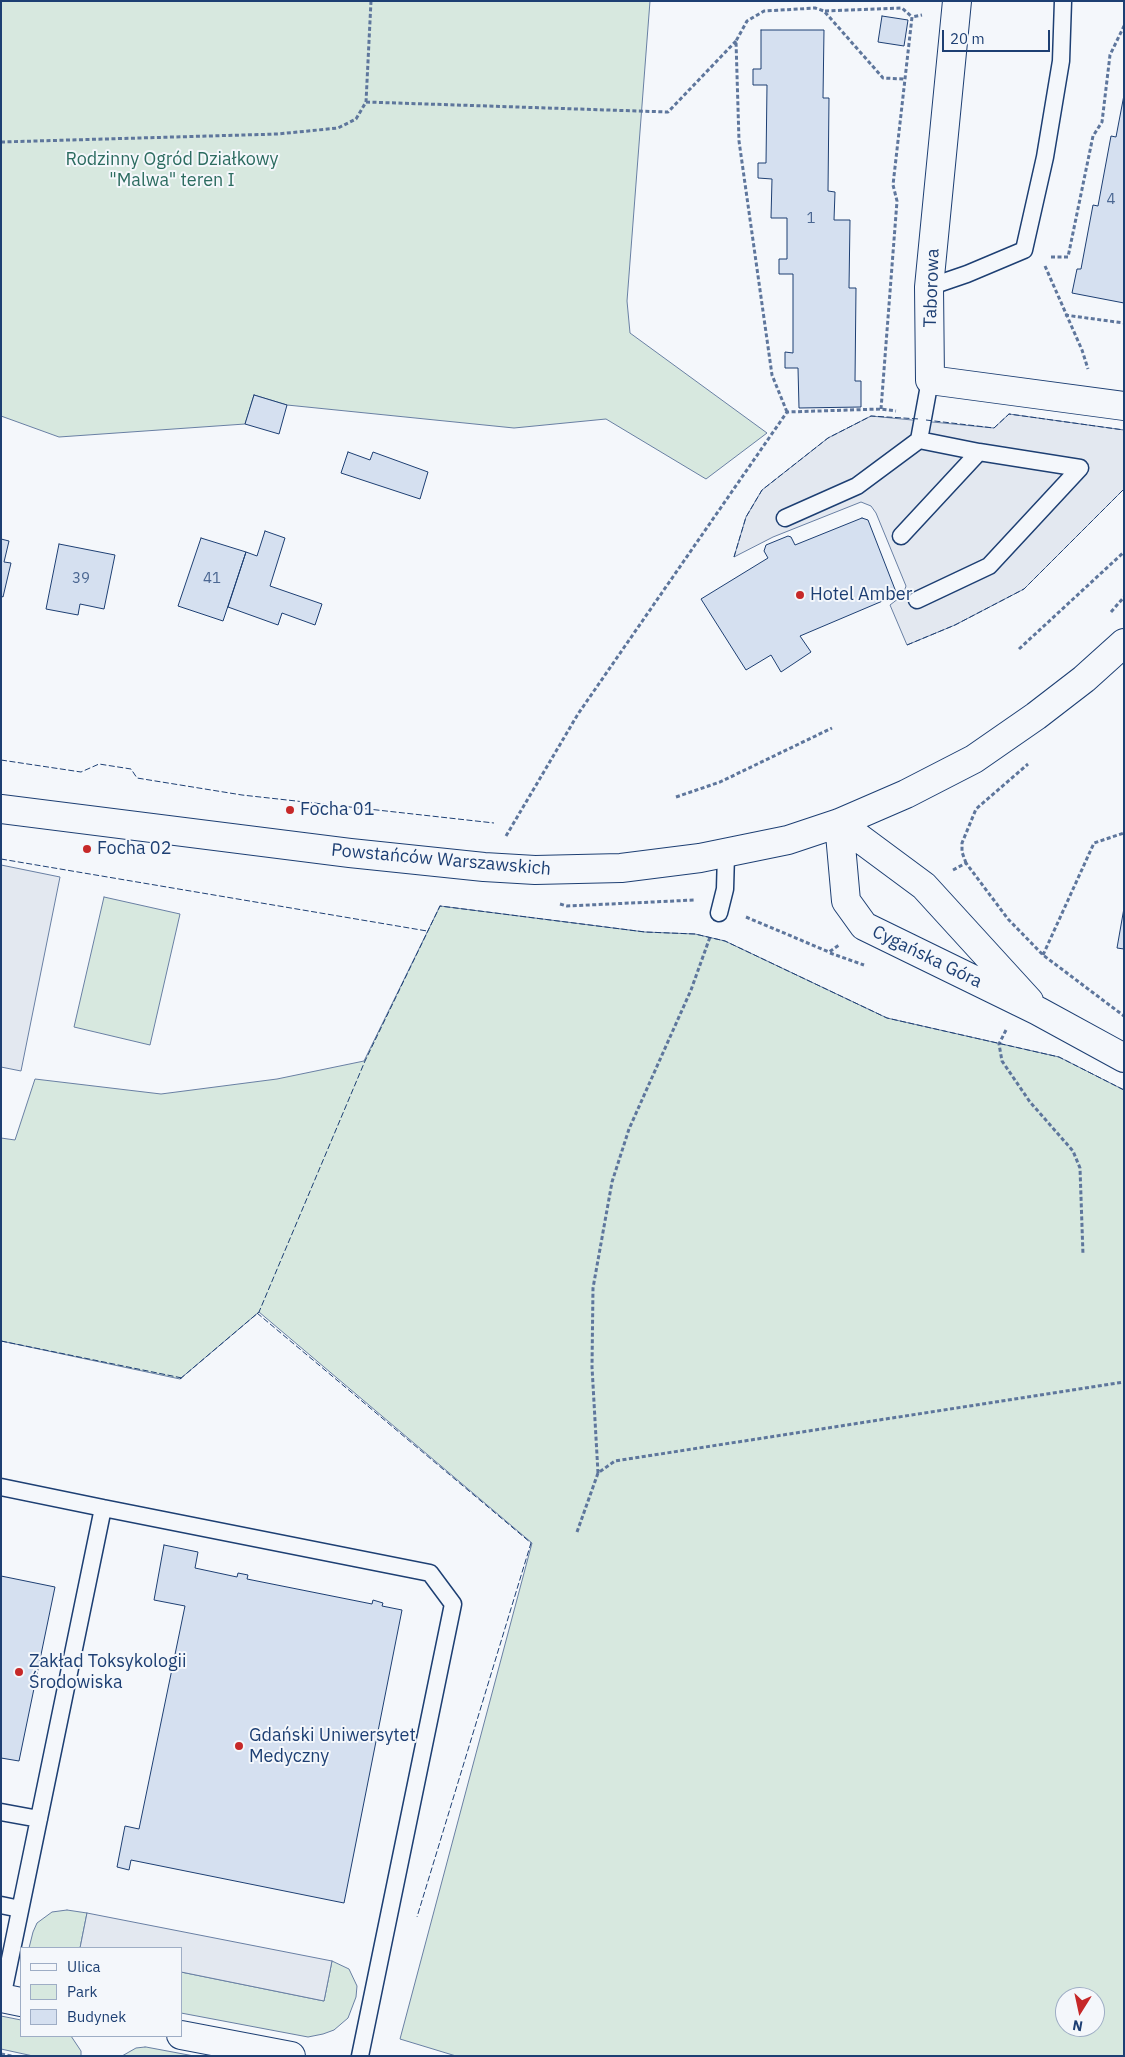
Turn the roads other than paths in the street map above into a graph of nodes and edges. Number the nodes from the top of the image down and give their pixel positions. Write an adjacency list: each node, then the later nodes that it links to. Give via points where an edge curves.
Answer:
1 (957, 1): 3 (street, Taborowa)
2 (1062, 1): 3 (lane, via 1061,61 1045,158 1024,250)
3 (929, 287): 4 (street, Taborowa)
4 (930, 380): 5 (street); 6 (lane)
5 (1124, 406)
6 (919, 440): 7 (lane); 8 (lane, via 857,486)
7 (979, 452): 9 (lane); 10 (lane, via 1080,468 989,566)
8 (785, 518)
9 (902, 536)
10 (917, 600)
11 (1124, 643): 13 (street, Powstańców Warszawskich, via 1084,680 974,759)
12 (1, 809): 14 (street, Powstańców Warszawskich, via 350,854 484,867 535,870 621,868)
13 (839, 823): 14 (street, Powstańców Warszawskich, via 788,840); 16 (street, Cygańska Góra, via 924,886); 16 (street, Cygańska Góra, via 846,901 864,926)
14 (726, 854): 15 (lane, via 725,889)
15 (719, 913)
16 (1038, 1011): 17 (street, Cygańska Góra)
17 (1124, 1058)
18 (1, 1488): 19 (lane)
19 (104, 1508): 21 (lane); 28 (lane, via 430,1573 453,1604)
20 (1, 1812): 21 (lane)
21 (39, 1819): 23 (lane)
22 (1, 1905): 23 (lane)
23 (20, 1909): 24 (lane)
24 (2, 1998): 25 (street)
25 (20, 2002)
26 (182, 2035): 27 (street)
27 (291, 2056)
28 (360, 2056)

